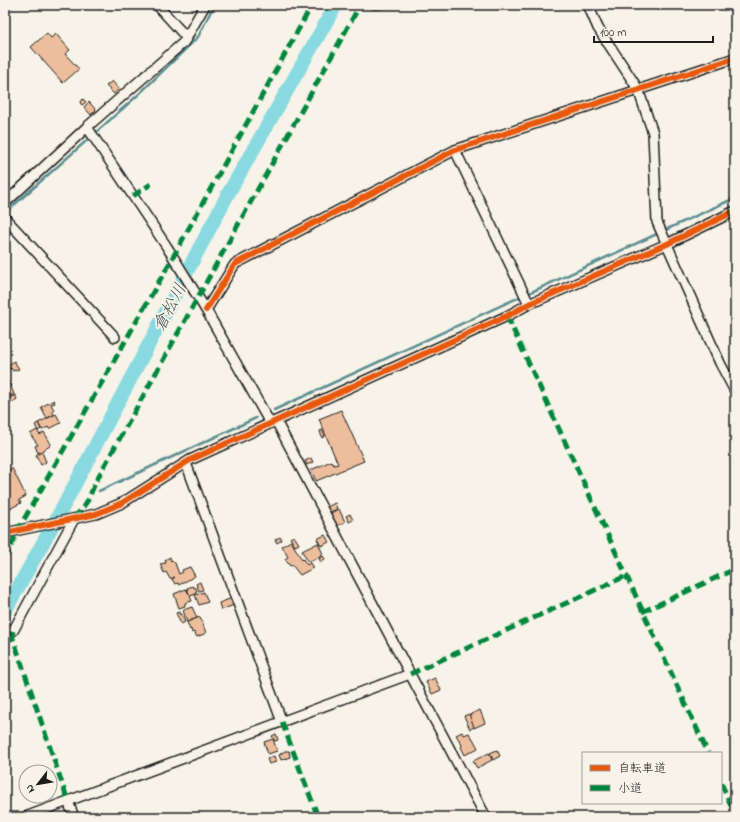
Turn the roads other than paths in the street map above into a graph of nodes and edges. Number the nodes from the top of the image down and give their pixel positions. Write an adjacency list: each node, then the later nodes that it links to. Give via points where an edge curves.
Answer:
1 (157, 5): 4 (street)
2 (205, 5): 4 (street)
3 (588, 5): 6 (street, via 598,28)
4 (186, 38): 7 (street)
5 (735, 58): 6 (street)
6 (638, 89): 8 (street); 12 (street, via 653,133 657,222)
7 (88, 130): 9 (street); 14 (street)
8 (455, 150): 13 (street); 14 (street, via 235,264)
9 (5, 203)
10 (735, 211): 12 (street)
11 (5, 218): 15 (street)
12 (666, 240): 13 (street); 16 (street, via 720,363)
13 (528, 302): 17 (street, via 507,316)
14 (206, 310): 17 (street)
15 (115, 337)
16 (735, 390)
17 (273, 422): 18 (street); 22 (street)
18 (186, 463): 19 (street, via 122,503 96,514); 23 (street)
19 (74, 519): 20 (street); 21 (street)
20 (5, 533)
21 (13, 631)
22 (410, 674): 23 (street); 27 (street)
23 (282, 722): 24 (street)
24 (68, 801): 25 (street); 26 (street)
25 (25, 817)
26 (74, 817)
27 (486, 817)

